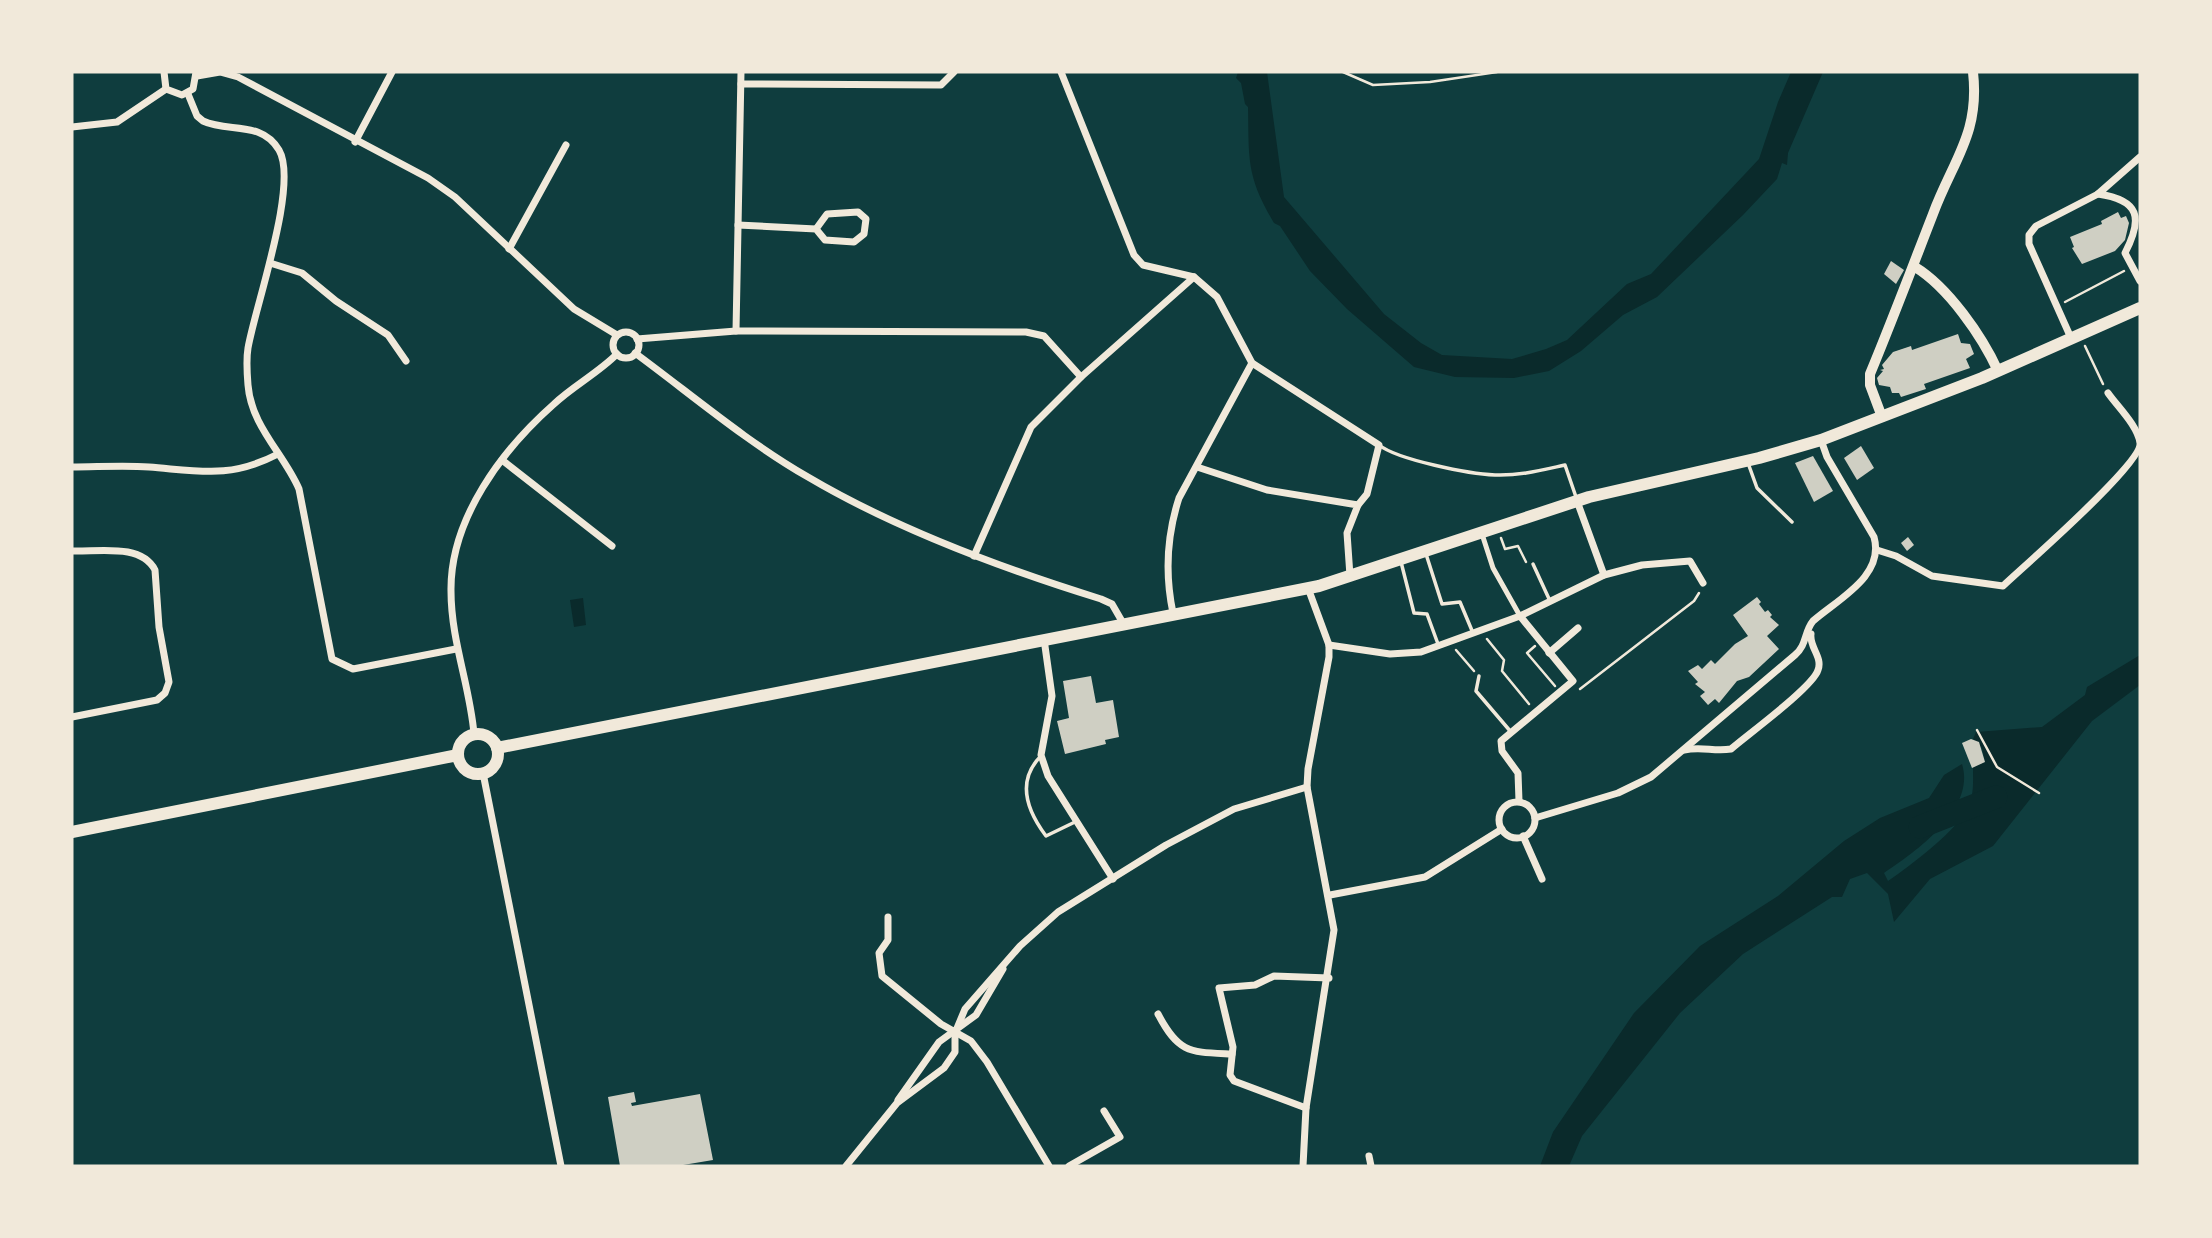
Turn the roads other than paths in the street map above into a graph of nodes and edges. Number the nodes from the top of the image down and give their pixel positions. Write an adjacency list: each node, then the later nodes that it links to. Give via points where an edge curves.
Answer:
1 (164, 72): 9 (street)
2 (393, 72): 12 (street)
3 (741, 72): 8 (street)
4 (954, 72): 8 (street, via 941,85)
5 (1061, 72): 21 (street, via 1134,256 1143,265)
6 (1973, 72): 20 (main road, via 1971,129)
7 (197, 74): 10 (street, via 194,89); 12 (street, via 228,73)
8 (741, 84): 16 (street)
9 (166, 89): 10 (street, via 176,95); 11 (street, via 117,122)
10 (188, 93): 19 (street, via 203,121 249,128 279,150 286,174)
11 (72, 127)
12 (355, 142): 18 (street, via 428,178 455,197)
13 (566, 145): 18 (street)
14 (2140, 157): 15 (street)
15 (2098, 194): 22 (street, via 2128,203 2135,212 2138,223 2125,253); 26 (street, via 2036,226 2029,236 2057,306)
16 (738, 225): 17 (street); 24 (street)
17 (816, 229): 17 (street, via 827,214 858,212 866,219 864,234 854,242 825,240)
18 (509, 249): 25 (street, via 574,309)
19 (270, 263): 30 (street, via 302,273 388,335); 38 (street, via 247,350 247,371 254,409)
20 (1914, 267): 32 (main road, via 1934,283 1984,341); 35 (main road, via 1870,374)
21 (1194, 277): 31 (street, via 1217,297); 33 (street)
22 (2140, 281)
23 (2140, 308): 26 (main road)
24 (736, 331): 27 (street); 33 (street, via 1026,332 1044,337)
25 (617, 335): 27 (street, via 628,332); 29 (street, via 612,343)
26 (2075, 336): 32 (main road)
27 (637, 339): 28 (street)
28 (635, 353): 29 (street, via 625,358); 51 (street, via 806,477)
29 (617, 354): 39 (street, via 555,402)
30 (406, 361)
31 (1252, 363): 37 (street); 42 (street)
32 (1998, 371): 35 (main road)
33 (1081, 377): 51 (street, via 1031,427)
34 (2108, 393): 48 (street, via 2137,435 2139,448 2134,458 2003,586 1932,576)
35 (1882, 418): 36 (main road)
36 (1821, 440): 40 (main road); 48 (street, via 1868,522)
37 (1379, 445): 43 (lane, via 1426,463 1494,475 1565,465); 44 (street, via 1367,494)
38 (278, 454): 41 (street, via 251,468 208,473); 68 (street, via 299,489 332,659 353,669)
39 (502, 460): 47 (street); 68 (street, via 465,523 455,550 450,590)
40 (1747, 461): 43 (main road); 45 (lane, via 1756,488)
41 (72, 467)
42 (1197, 467): 44 (street, via 1267,490); 59 (street, via 1172,520 1168,579)
43 (1577, 501): 46 (main road); 54 (street)
44 (1358, 505): 55 (street, via 1347,533)
45 (1792, 522)
46 (1482, 534): 50 (main road); 60 (street, via 1493,568)
47 (611, 546)
48 (1877, 550): 61 (street, via 1864,578)
49 (72, 551): 71 (street, via 134,552 151,562 169,682 157,700)
50 (1425, 552): 52 (main road); 64 (lane, via 1442,604 1460,602)
51 (974, 556): 62 (street, via 1112,604)
52 (1400, 560): 55 (main road); 67 (lane, via 1414,612 1427,614)
53 (1533, 564): 58 (lane)
54 (1605, 575): 56 (street, via 1642,565 1690,561); 58 (street)
55 (1350, 576): 57 (main road)
56 (1703, 583)
57 (1308, 588): 59 (main road); 66 (street)
58 (1550, 601): 60 (street)
59 (1173, 614): 62 (main road)
60 (1520, 617): 64 (street); 69 (street)
61 (1813, 621): 75 (street, via 1802,649); 75 (street, via 1810,642 1819,662 1814,678 1731,749 1702,746)
62 (1123, 624): 65 (main road)
63 (1578, 628): 69 (street)
64 (1478, 634): 67 (street)
65 (1044, 639): 74 (main road); 77 (street, via 1052,696)
66 (1329, 645): 67 (street, via 1390,654); 79 (street)
67 (1439, 646)
68 (456, 649): 73 (street)
69 (1549, 653): 72 (street, via 1573,681)
70 (1479, 677): 72 (lane, via 1476,691)
71 (72, 718)
72 (1511, 732): 80 (street, via 1501,741 1502,751 1518,773)
73 (474, 734): 74 (main road, via 486,735); 76 (main road, via 460,744)
74 (497, 748): 78 (main road, via 497,761)
75 (1684, 750): 81 (street, via 1638,785)
76 (458, 755): 78 (main road, via 469,772); 84 (main road)
77 (1041, 755): 82 (street, via 1048,776); 82 (lane, via 1025,793 1030,815 1046,835)
78 (483, 774): 99 (street)
79 (1307, 787): 86 (street, via 1234,809); 88 (street)
80 (1519, 801): 81 (street, via 1530,807); 83 (street, via 1501,810)
81 (1535, 818): 85 (street, via 1530,832)
82 (1077, 821): 86 (street)
83 (1502, 830): 85 (street); 88 (street, via 1426,877)
84 (72, 832)
85 (1523, 836): 87 (street)
86 (1113, 879): 90 (street, via 1058,912)
87 (1542, 879)
88 (1330, 895): 91 (street, via 1335,930)
89 (888, 917): 93 (street, via 888,940 879,953 882,976)
90 (1020, 946): 93 (street, via 965,1009); 93 (street, via 976,1015)
91 (1329, 978): 94 (street, via 1274,976 1255,985 1219,988); 96 (street)
92 (1158, 1014): 94 (street, via 1170,1038 1189,1052)
93 (955, 1033): 95 (street, via 939,1042); 95 (street, via 955,1052 944,1068); 101 (street, via 971,1041 983,1055)
94 (1232, 1054): 96 (street, via 1230,1075 1234,1081)
95 (897, 1103): 100 (street)
96 (1306, 1108): 103 (street)
97 (1104, 1111): 102 (street, via 1120,1137)
98 (1369, 1156): 104 (street)
99 (561, 1166)
100 (846, 1166)
101 (1049, 1166)
102 (1069, 1166)
103 (1303, 1166)
104 (1371, 1166)

